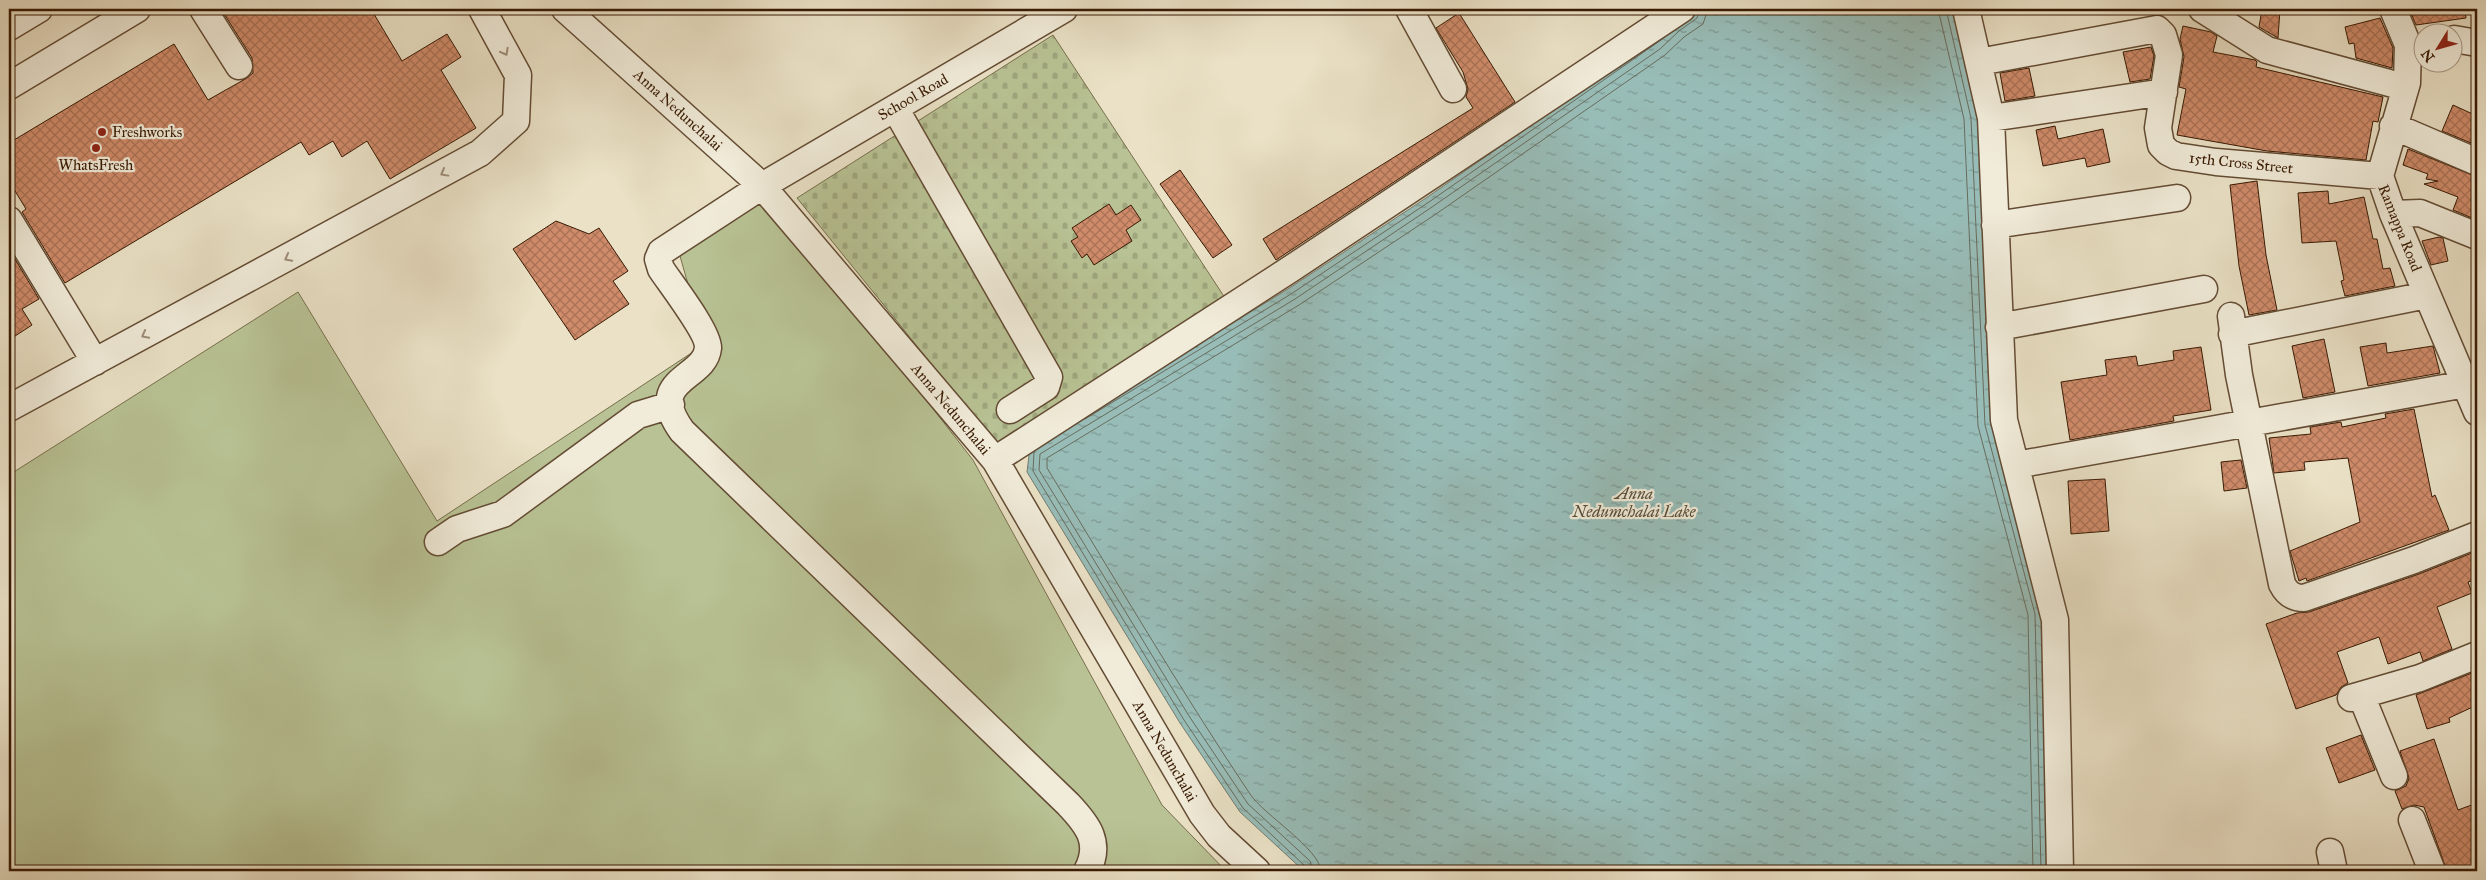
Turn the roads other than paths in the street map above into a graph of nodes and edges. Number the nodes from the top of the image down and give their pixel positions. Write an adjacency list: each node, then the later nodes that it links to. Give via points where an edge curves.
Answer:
1 (39, 9): 12 (street)
2 (137, 9): 20 (street)
3 (203, 9): 18 (street)
4 (482, 9): 37 (street, one-way to 37, via 518,75 516,121 480,153)
5 (565, 9): 28 (street, Anna Nedunchalai)
6 (1064, 9): 23 (street, School Road)
7 (1409, 9): 21 (street)
8 (1682, 9): 44 (street, via 1289,270)
9 (1966, 9): 17 (street)
10 (2202, 9): 19 (street, via 2267,50 2393,84)
11 (2393, 9): 13 (street, Ramappa Road)
12 (9, 27)
13 (2414, 41)
14 (2464, 41): 15 (street)
15 (2477, 43)
16 (2414, 53): 19 (street, Ramappa Road)
17 (1980, 62): 22 (street, 15th Cross Street, via 2157,29 2163,35 2169,55); 24 (street)
18 (239, 66)
19 (2407, 83): 25 (street, Ramappa Road)
20 (9, 86)
21 (1453, 89)
22 (2164, 92): 24 (street); 27 (street, 15th Cross Street, via 2158,137 2160,145 2176,156)
23 (895, 108): 28 (street, School Road); 41 (street, via 1049,377 1046,387)
24 (1991, 118): 32 (street)
25 (2393, 126): 26 (street); 27 (street, Ramappa Road)
26 (2477, 162)
27 (2380, 176): 30 (street, Ramappa Road)
28 (762, 186): 39 (street, School Road, via 661,252 658,259 661,269 704,332 708,348 702,361 674,386); 44 (street, Anna Nedunchalai)
29 (2177, 198): 32 (street)
30 (2393, 214): 33 (street, via 2420,213); 35 (street, Ramappa Road)
31 (9, 220): 37 (street)
32 (1995, 225): 36 (street)
33 (2477, 236)
34 (2204, 290): 36 (street)
35 (2427, 295): 38 (street, Ramappa Road); 43 (street, via 2232,325)
36 (2000, 327): 45 (street, via 2004,420)
37 (95, 362): 40 (street)
38 (2466, 384): 42 (street, Ramappa Road); 43 (street)
39 (671, 405): 47 (street, via 638,415 503,514 457,528); 51 (street, via 682,431 1085,822 1094,843)
40 (9, 408)
41 (1010, 410)
42 (2477, 412)
43 (2249, 423): 45 (street); 46 (street, via 2282,584 2291,596 2304,598)
44 (994, 460): 52 (street, Anna Nedunchalai, via 1202,814 1219,836)
45 (2016, 465): 53 (street, via 2055,620)
46 (2477, 535)
47 (438, 542)
48 (2477, 655): 49 (street, via 2420,678 2356,696)
49 (2394, 776)
50 (2412, 820): 54 (street)
51 (1087, 871)
52 (1257, 871)
53 (2060, 871)
54 (2432, 871)

